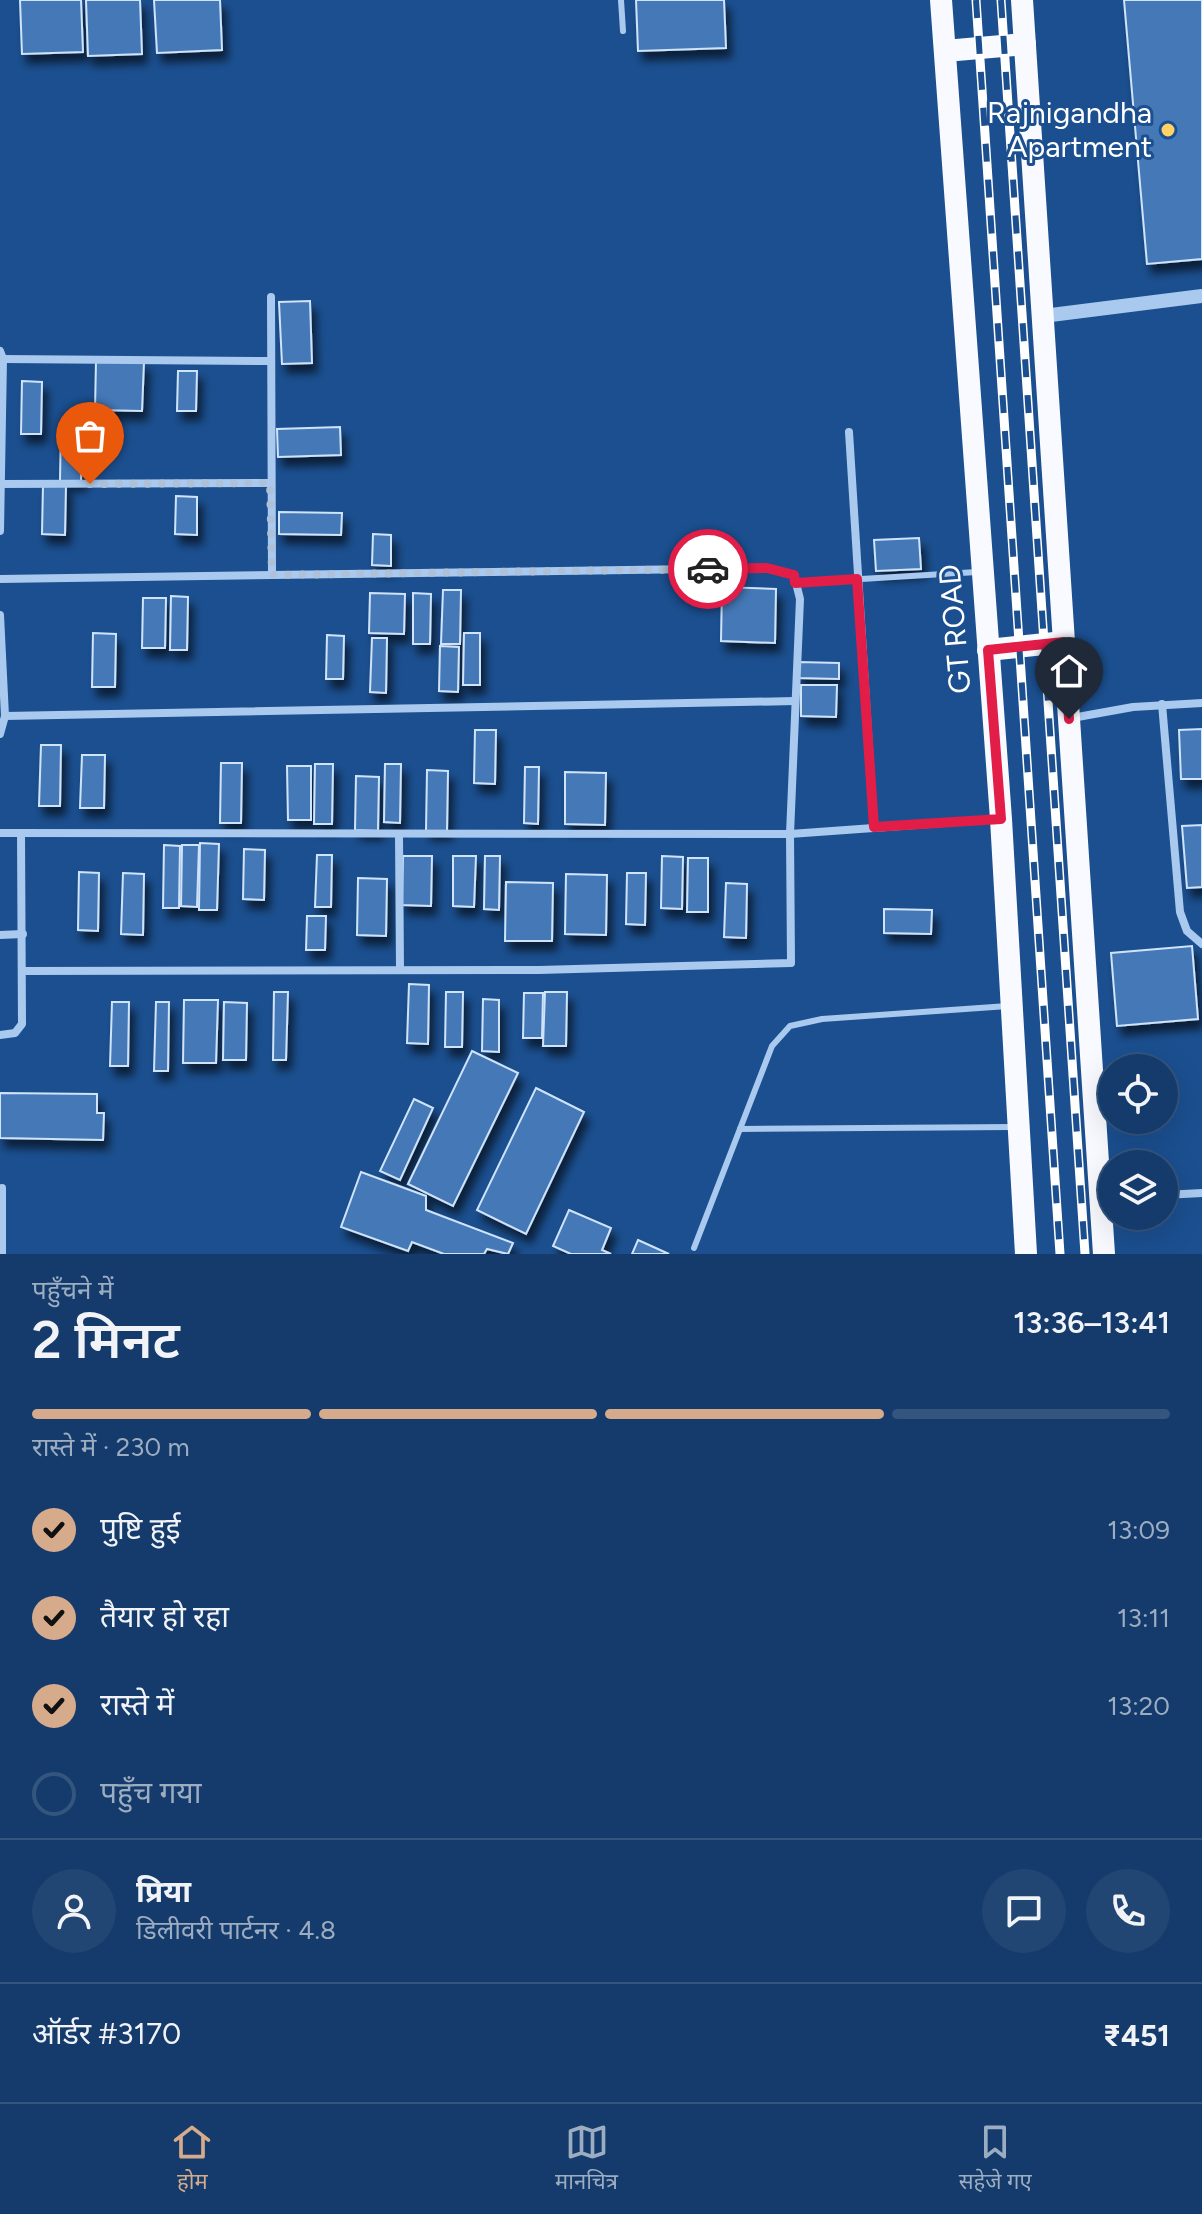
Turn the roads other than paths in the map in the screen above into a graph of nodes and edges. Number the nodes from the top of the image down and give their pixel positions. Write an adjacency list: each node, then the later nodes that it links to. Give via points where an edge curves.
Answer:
1 (621, 0): 4 (lane)
2 (941, 0): 6 (highway, GT ROAD)
3 (1022, 0): 5 (highway)
4 (623, 31)
5 (1025, 44): 6 (highway); 9 (highway)
6 (945, 51): 18 (highway, GT ROAD)
7 (1202, 296): 9 (street)
8 (271, 297): 11 (street)
9 (1043, 316): 24 (highway)
10 (2, 355): 11 (street); 12 (street)
11 (270, 361): 14 (street)
12 (1, 428): 15 (street)
13 (849, 432): 21 (street)
14 (270, 483): 15 (street); 19 (street)
15 (0, 484): 16 (street)
16 (1, 506): 17 (street)
17 (0, 531)
18 (980, 572): 21 (lane); 25 (highway, GT ROAD)
19 (272, 575): 20 (street); 22 (street, via 767,568 794,575)
20 (0, 579)
21 (857, 579): 22 (lane); 34 (street)
22 (795, 583): 27 (street, via 800,599)
23 (0, 615): 26 (street)
24 (1064, 642): 25 (highway); 31 (highway)
25 (988, 650): 33 (highway, GT ROAD)
26 (2, 678): 30 (street)
27 (795, 701): 30 (street); 37 (street)
28 (1202, 703): 29 (street)
29 (1162, 704): 31 (street); 41 (street, via 1180,912 1187,931)
30 (5, 716): 32 (street)
31 (1069, 719): 48 (highway)
32 (0, 734)
33 (1001, 819): 34 (street); 44 (highway, GT ROAD)
34 (874, 827): 37 (street)
35 (0, 833): 36 (street)
36 (21, 833): 38 (street); 39 (street)
37 (790, 834): 38 (street); 42 (street, via 791,963)
38 (399, 835): 42 (street)
39 (23, 934): 40 (street); 43 (street)
40 (0, 935)
41 (1202, 944)
42 (400, 970): 43 (street)
43 (23, 971): 45 (street, via 22,1024 15,1033)
44 (1011, 1006): 46 (highway, GT ROAD); 47 (lane, via 822,1019 790,1026 772,1046)
45 (0, 1035)
46 (1018, 1127): 47 (lane); 55 (highway, GT ROAD)
47 (740, 1129): 53 (lane)
48 (1103, 1150)
49 (2, 1188): 54 (street)
50 (1202, 1193): 51 (street)
51 (1178, 1194)
52 (1105, 1230): 56 (highway)
53 (694, 1248)
54 (2, 1254)
55 (1026, 1254)
56 (1104, 1254)

